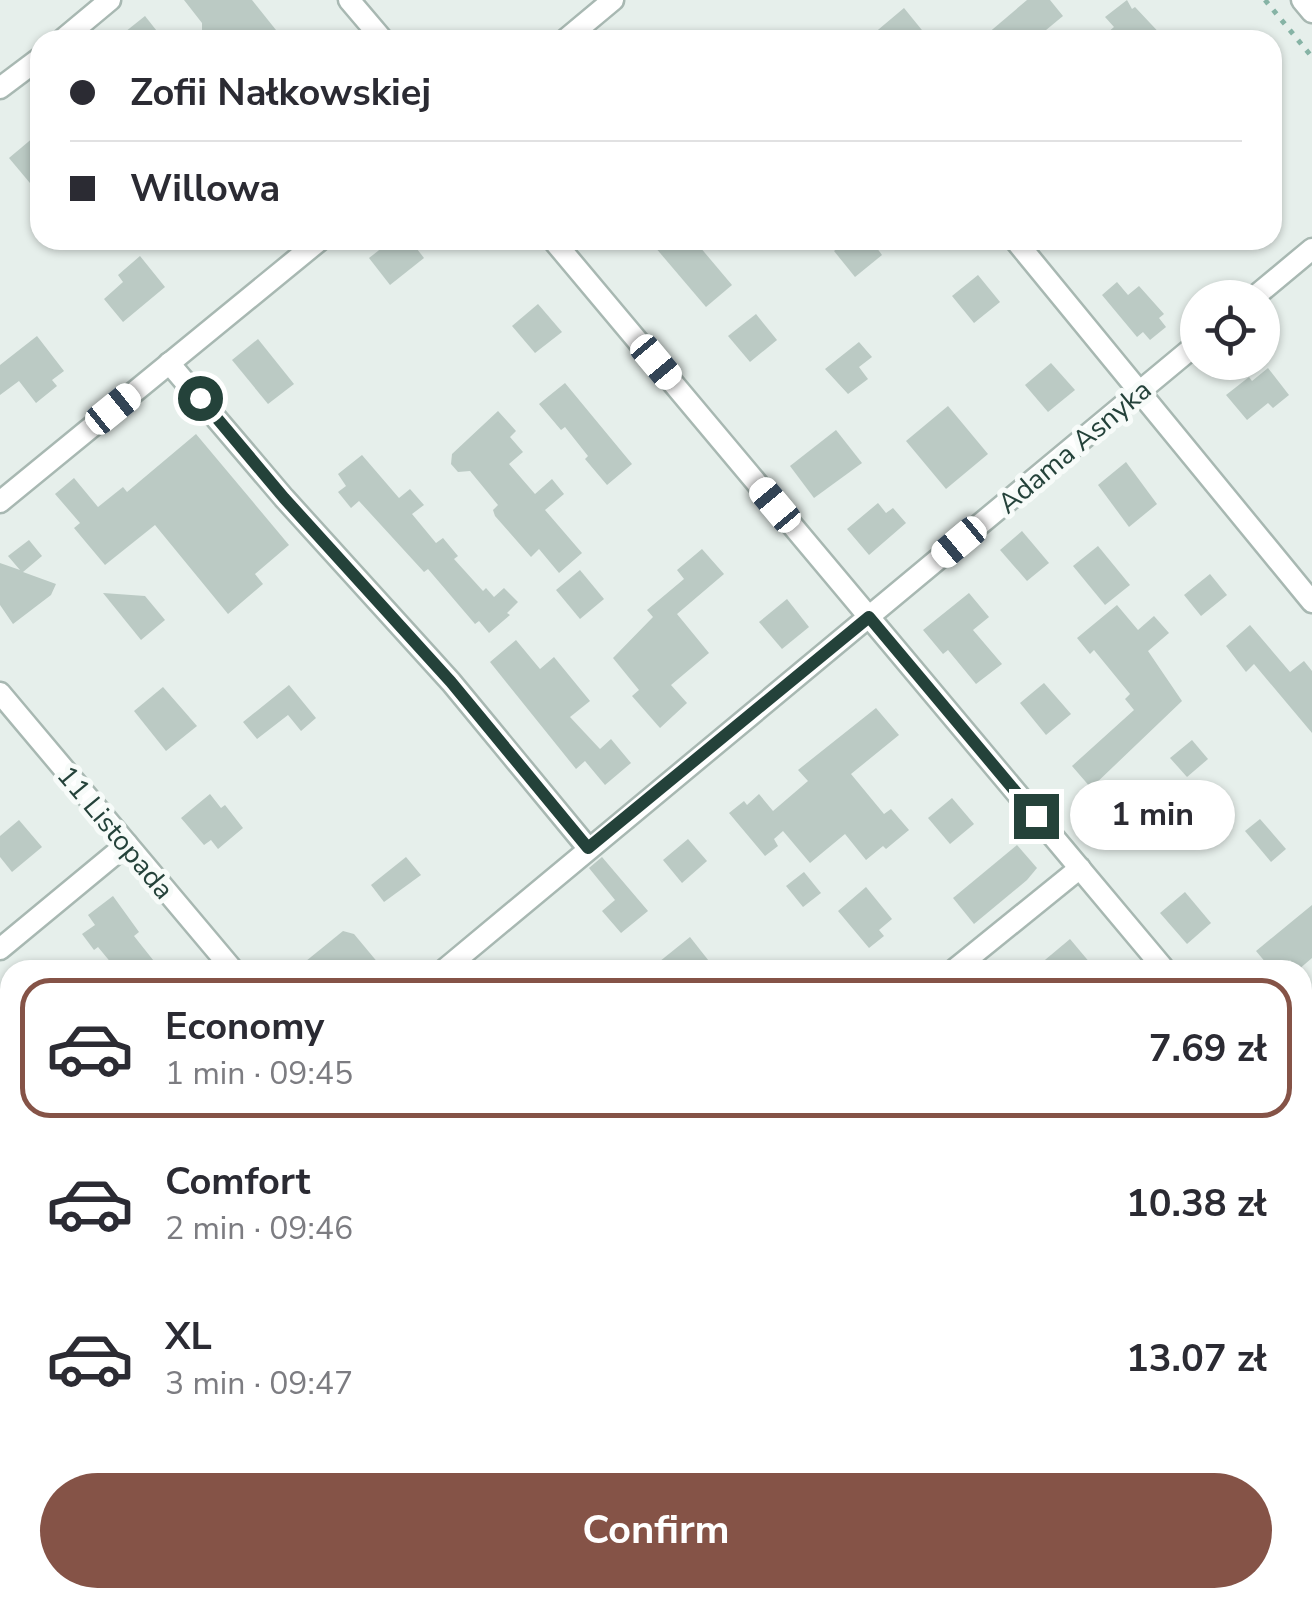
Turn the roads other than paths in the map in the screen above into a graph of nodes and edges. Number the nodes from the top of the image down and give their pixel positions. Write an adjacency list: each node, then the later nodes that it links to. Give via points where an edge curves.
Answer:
1 (110, 0): 6 (street)
2 (349, 0): 7 (street)
3 (613, 0): 8 (street)
4 (1302, 0): 5 (street)
5 (1312, 12)
6 (74, 30)
7 (374, 30)
8 (577, 30)
9 (30, 66): 10 (street)
10 (0, 88)
11 (1312, 248): 15 (street)
12 (308, 250): 17 (street)
13 (560, 250): 21 (street)
14 (1023, 250): 18 (street)
15 (1274, 280)
16 (1180, 359): 18 (street, Adama Asnyka)
17 (170, 363): 19 (street); 24 (street)
18 (1140, 391): 20 (street); 21 (street, Adama Asnyka)
19 (0, 502)
20 (1312, 602)
21 (869, 617): 24 (street, Adama Asnyka); 25 (street)
22 (0, 693): 23 (street, 11 Listopada)
23 (127, 844): 26 (street); 27 (street, 11 Listopada)
24 (588, 848): 28 (street, Adama Asnyka)
25 (1080, 868): 29 (street); 30 (street)
26 (0, 949)
27 (225, 960)
28 (456, 960)
29 (966, 960)
30 (1157, 960)

